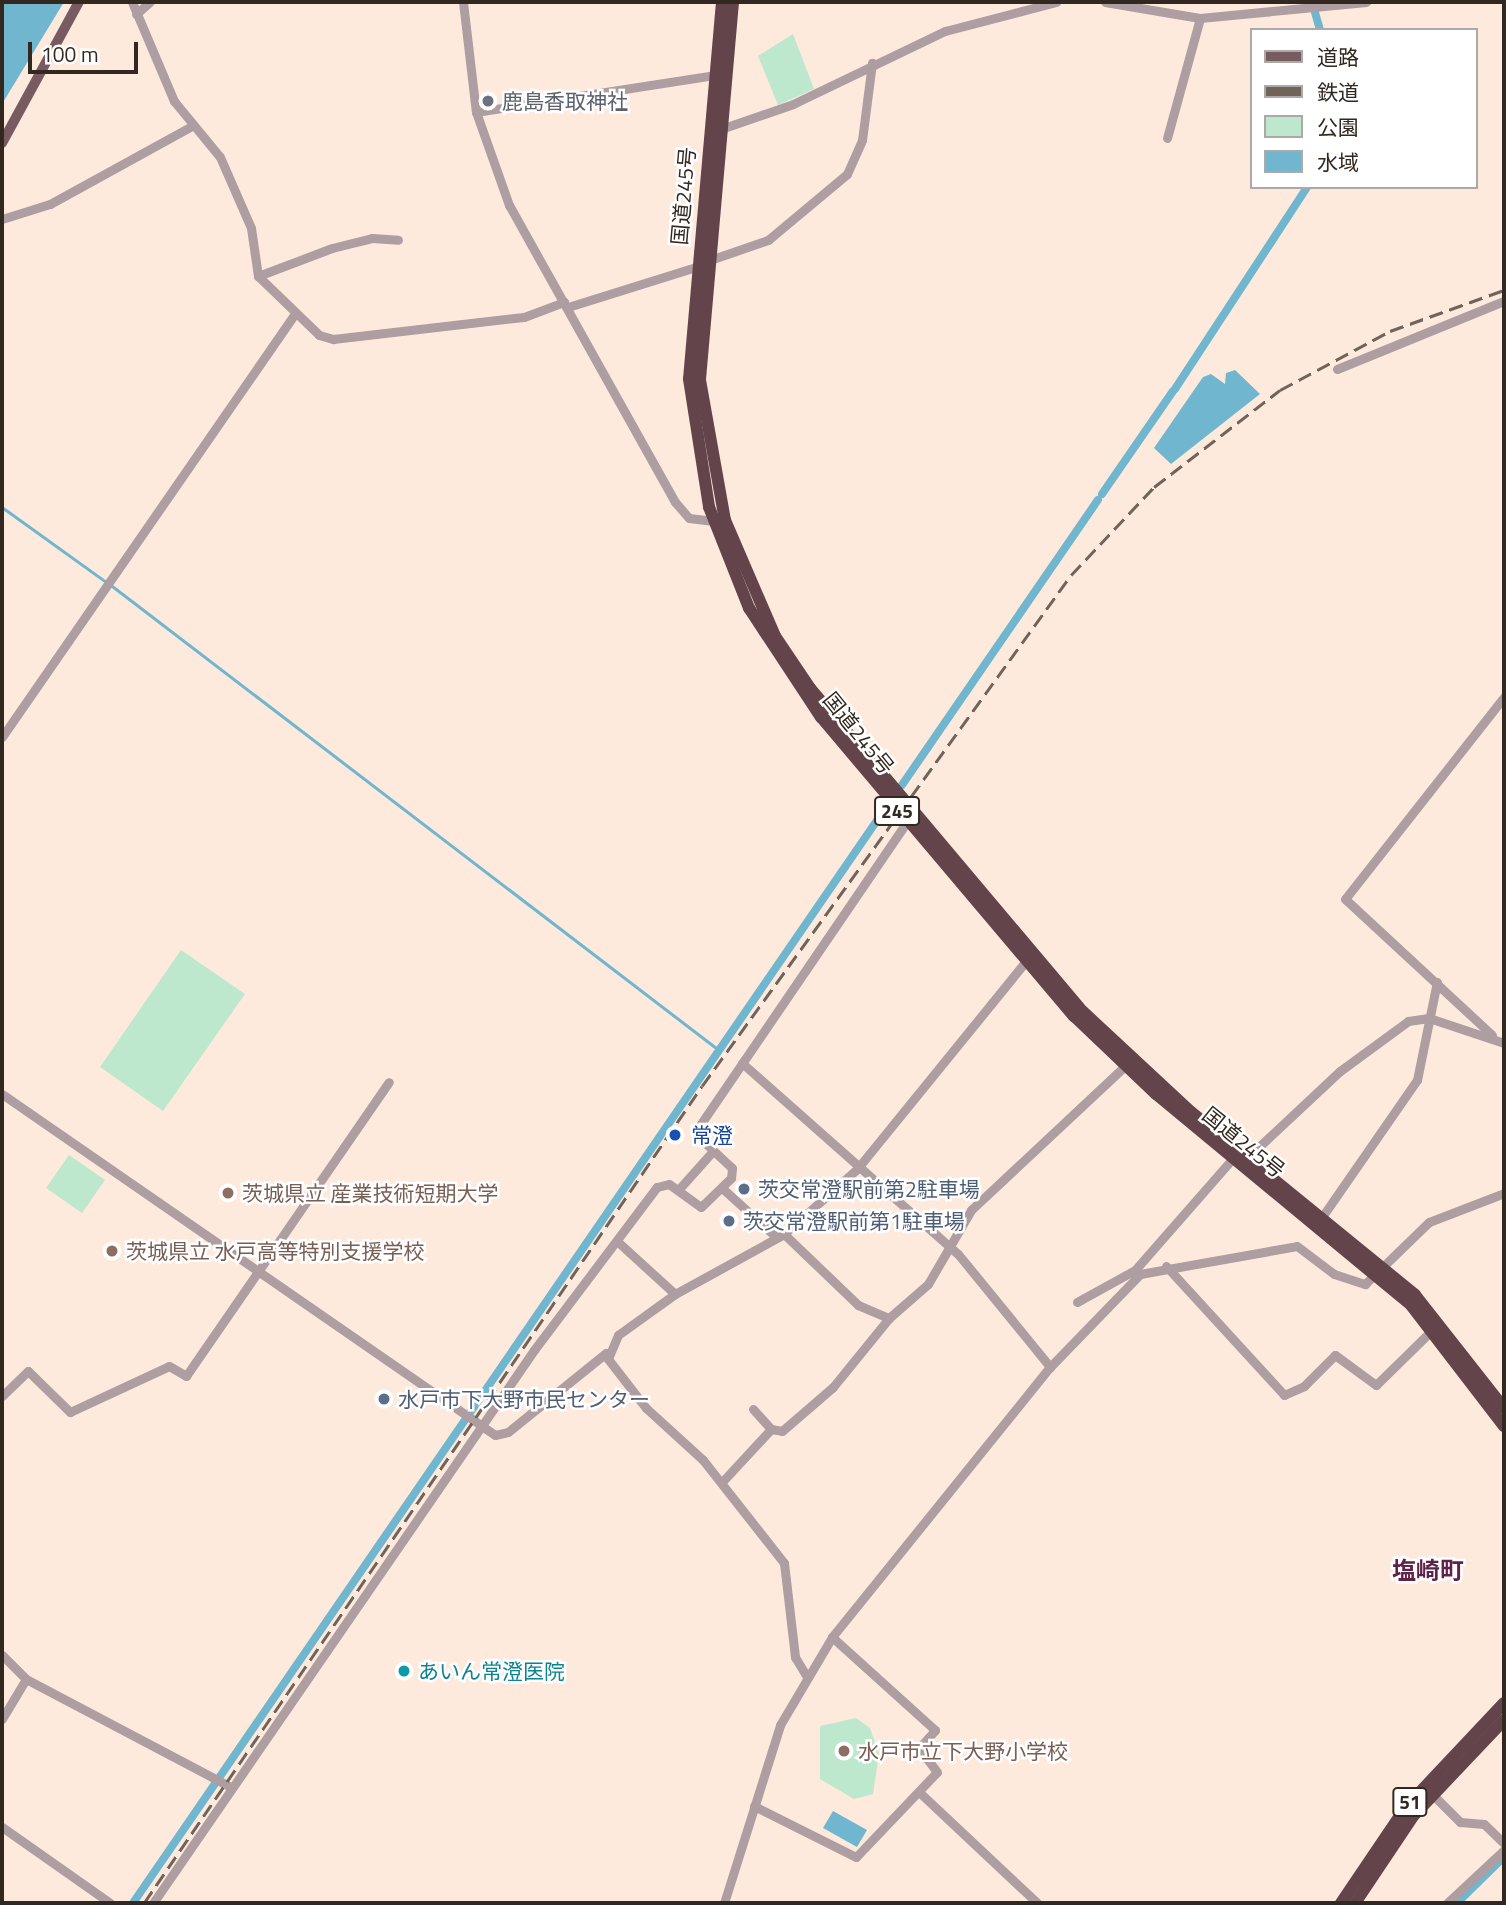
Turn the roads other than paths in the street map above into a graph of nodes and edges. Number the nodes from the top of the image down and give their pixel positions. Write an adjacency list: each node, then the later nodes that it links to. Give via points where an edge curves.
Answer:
1 (79, 2): 19 (main road)
2 (132, 2): 11 (street)
3 (150, 2): 11 (street)
4 (463, 2): 15 (street)
5 (722, 2): 14 (highway, 国道245号 / 245)
6 (733, 2): 17 (highway, 国道245号 / 245)
7 (1056, 2): 13 (street, via 956,28)
8 (1105, 2): 12 (street)
9 (1366, 2): 10 (street)
10 (1310, 7): 12 (street)
11 (136, 14): 16 (street)
12 (1200, 18): 18 (street)
13 (872, 63): 17 (street, via 793,104); 22 (street, via 862,140 847,174 768,240)
14 (714, 75): 15 (street); 17 (highway, 国道245号 / 245)
15 (476, 112): 25 (street, via 509,205)
16 (190, 127): 20 (street, via 50,204); 23 (street, via 220,158 251,228)
17 (715, 130): 22 (highway, 国道245号 / 245)
18 (1167, 138)
19 (2, 143)
20 (2, 219)
21 (398, 240): 23 (street, via 372,238 332,248)
22 (701, 264): 25 (street); 28 (highway, 国道245号 / 245, via 700,380)
23 (258, 276): 26 (street)
24 (1504, 301): 27 (street)
25 (566, 305): 26 (street, via 524,317 333,339); 28 (street, via 675,502 689,518)
26 (294, 315): 30 (street)
27 (1337, 369)
28 (719, 522): 31 (highway, 国道245号 / 245, via 786,654); 32 (highway, 国道245号 / 245, via 738,586 778,659)
29 (1504, 697): 34 (street, via 1345,899)
30 (2, 737)
31 (914, 811): 32 (street); 33 (highway, 国道245号 / 245)
32 (906, 822): 33 (highway, 国道245号 / 245); 39 (street)
33 (1028, 958): 38 (highway, 国道245号 / 245); 45 (street)
34 (1437, 982): 35 (street); 36 (street)
35 (1429, 1018): 36 (street); 44 (street, via 1408,1021 1340,1071); 49 (street, via 1412,1090)
36 (1493, 1037): 37 (street)
37 (1504, 1043)
38 (1128, 1062): 43 (highway, 国道245号 / 245); 44 (highway, 国道245号 / 245); 52 (street, via 971,1210)
39 (742, 1063): 42 (street, via 698,1128); 45 (street)
40 (389, 1082): 54 (street)
41 (4, 1100): 54 (street)
42 (713, 1151): 46 (street, via 732,1168); 47 (street)
43 (1234, 1157): 44 (street); 55 (highway, 国道245号 / 245); 56 (street)
44 (1248, 1157): 49 (highway, 国道245号 / 245)
45 (857, 1169): 50 (street); 52 (street)
46 (722, 1188): 47 (street, via 701,1207); 50 (street)
47 (679, 1189): 51 (street, via 657,1187)
48 (1504, 1193): 55 (street, via 1449,1211 1419,1229)
49 (1322, 1217): 55 (highway, 国道245号 / 245)
50 (780, 1235): 57 (street); 59 (street, via 858,1306)
51 (618, 1241): 57 (street); 66 (street)
52 (950, 1252): 59 (street); 62 (street)
53 (1166, 1266): 55 (street, via 1297,1246 1353,1284 1365,1284); 56 (street); 60 (street, via 1284,1395 1304,1386 1335,1355 1376,1385)
54 (258, 1270): 63 (street, via 186,1376 169,1366 70,1412 28,1371); 66 (street)
55 (1380, 1270): 60 (highway, 国道245号 / 245); 64 (highway, 国道245号 / 245, via 1440,1322)
56 (1137, 1272): 58 (street); 62 (street)
57 (675, 1294): 61 (street, via 628,1326)
58 (1077, 1303)
59 (889, 1318): 68 (street, via 833,1387 782,1431)
60 (1433, 1329): 67 (highway, 国道245号 / 245)
61 (606, 1353): 66 (street, via 503,1436); 69 (street, via 646,1408)
62 (1050, 1367): 70 (street)
63 (2, 1396)
64 (1504, 1408)
65 (753, 1409): 68 (street)
66 (482, 1426): 77 (street)
67 (1504, 1426)
68 (771, 1429): 69 (street)
69 (722, 1482): 72 (street, via 784,1563 795,1657)
70 (832, 1637): 72 (street); 78 (street, via 935,1730 919,1748 937,1772)
71 (2, 1655): 73 (street)
72 (807, 1677): 80 (street, via 780,1724)
73 (26, 1679): 75 (street); 77 (street, via 104,1725)
74 (1504, 1703): 89 (highway, 51, via 1412,1800)
75 (2, 1719)
76 (1504, 1720): 79 (highway, 51)
77 (232, 1787): 86 (street)
78 (919, 1792): 80 (street, via 856,1857); 88 (street)
79 (1432, 1794): 82 (street, via 1460,1822 1483,1824); 84 (highway, 51)
80 (754, 1806): 87 (street)
81 (2, 1827): 85 (street)
82 (1504, 1843)
83 (1504, 1850): 90 (street)
84 (1359, 1902)
85 (110, 1903)
86 (153, 1903)
87 (724, 1903)
88 (1037, 1903)
89 (1341, 1903)
90 (1447, 1903)

